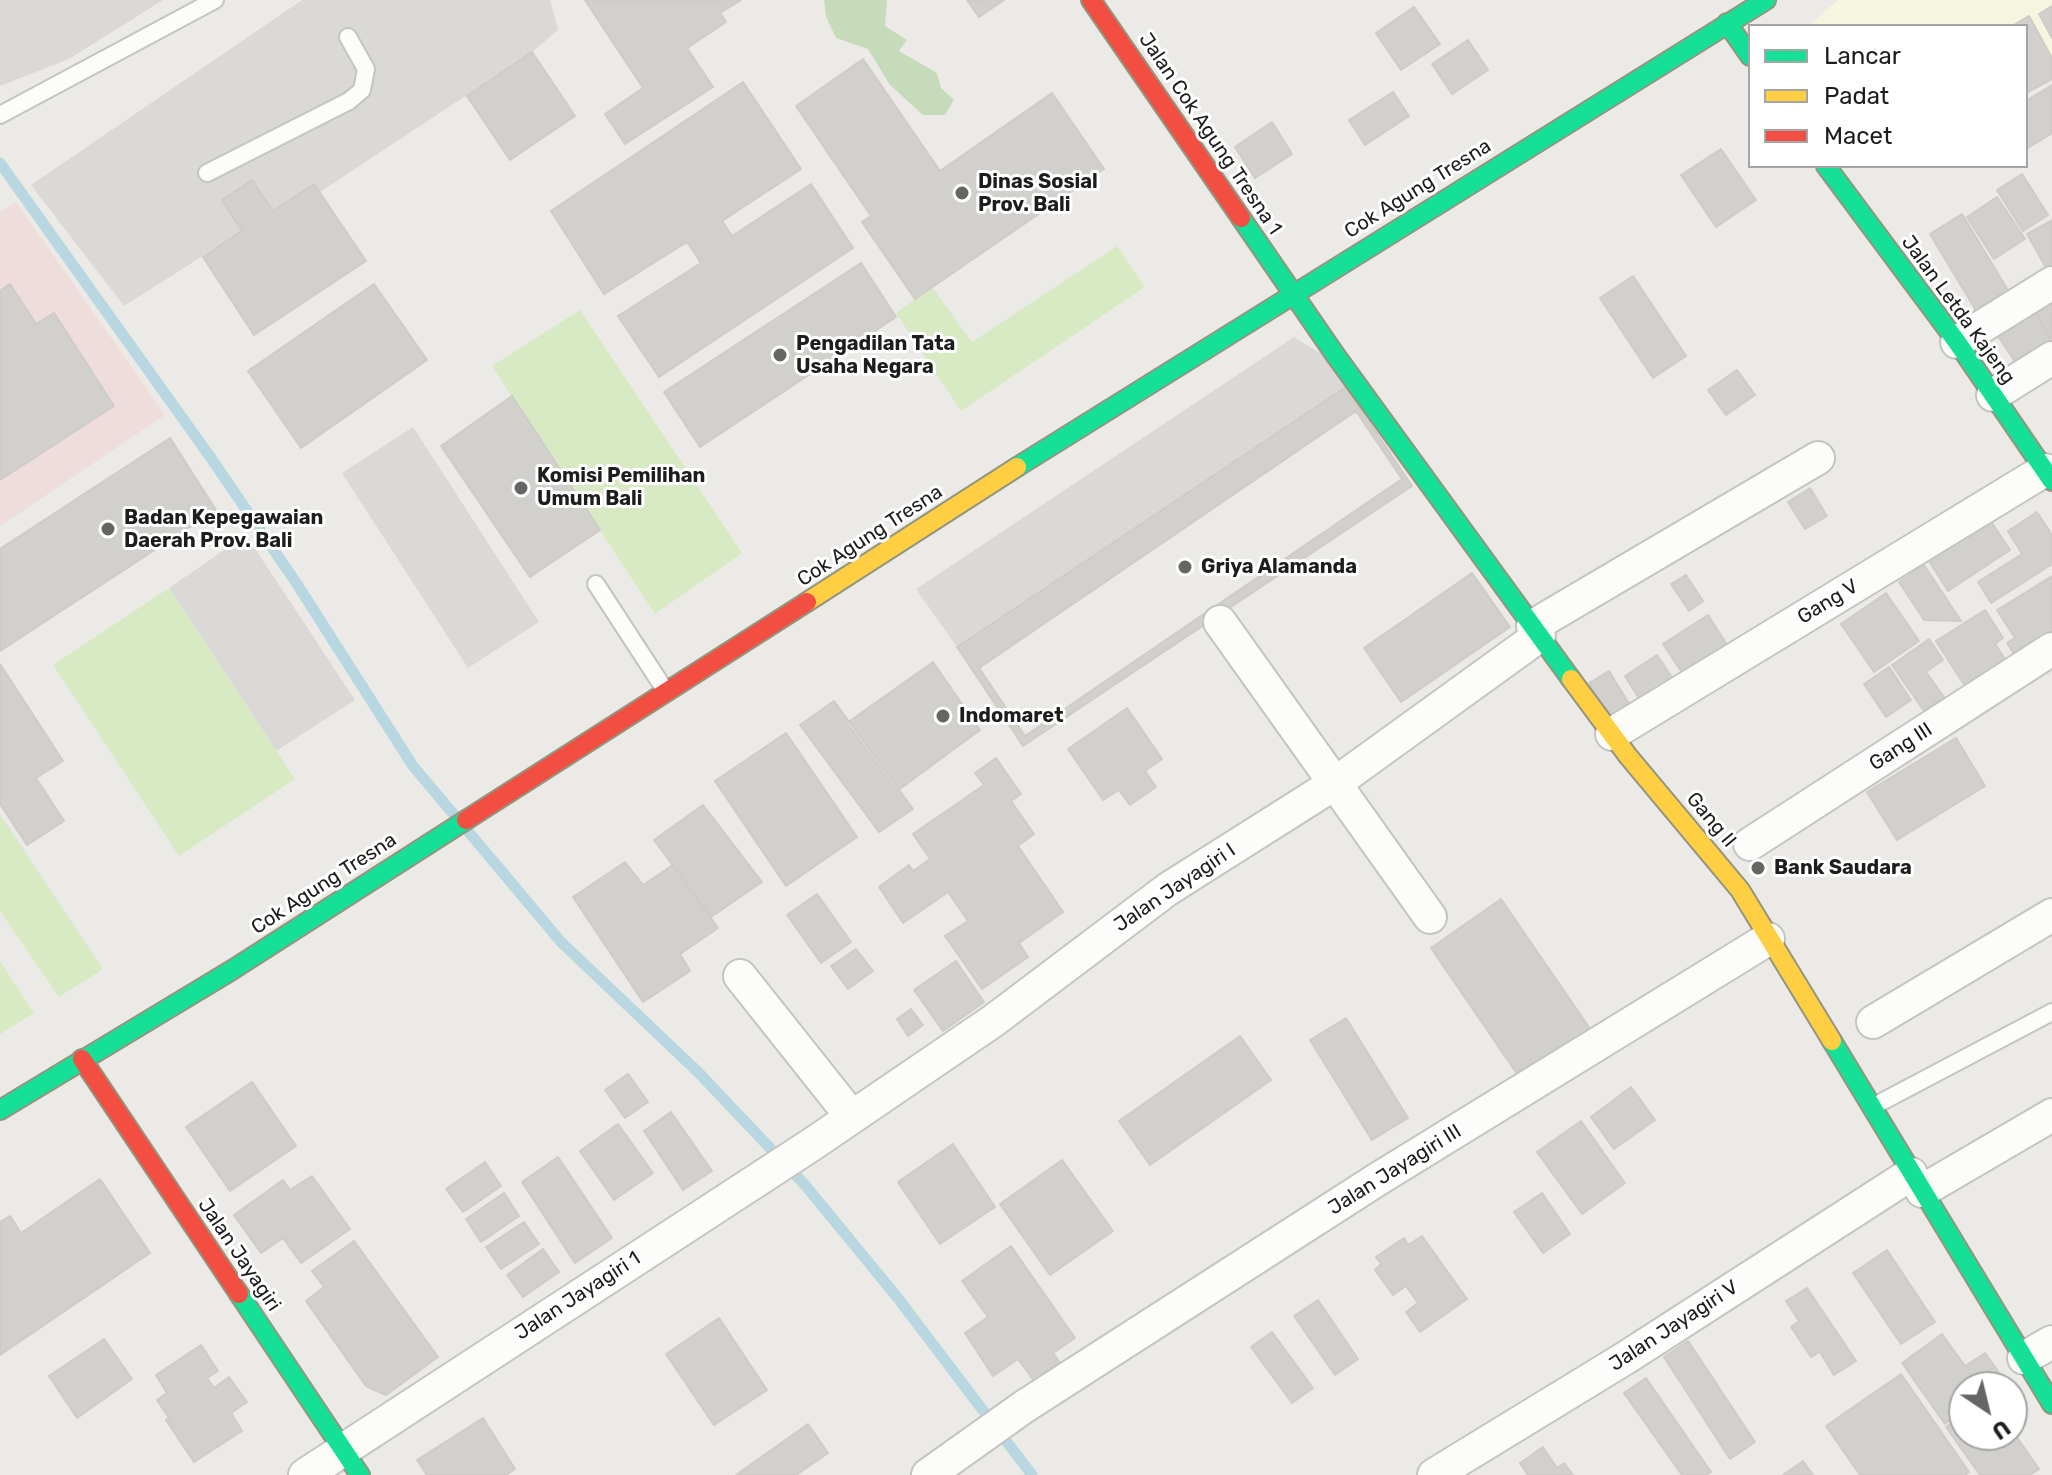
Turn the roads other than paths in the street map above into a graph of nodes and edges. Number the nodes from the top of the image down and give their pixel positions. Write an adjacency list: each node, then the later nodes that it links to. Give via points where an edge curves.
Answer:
1 (215, 0): 7 (lane)
2 (1091, 0): 11 (street, Jalan Cok Agung Tresna 1)
3 (1766, 0): 4 (street, Cok Agung Tresna)
4 (1727, 23): 6 (street); 11 (street, Cok Agung Tresna)
5 (348, 37): 9 (lane, via 366,69 362,90)
6 (1748, 53)
7 (1, 112)
8 (1827, 168): 12 (street, Jalan Letda Kajeng)
9 (207, 173)
10 (2052, 283): 12 (street)
11 (1292, 293): 19 (street, Gang II); 21 (street, Cok Agung Tresna)
12 (1957, 342): 14 (street, Jalan Letda Kajeng)
13 (2052, 358): 14 (street)
14 (1993, 395): 16 (street, Jalan Letda Kajeng)
15 (1818, 458): 19 (street, Jalan Jayagiri I)
16 (2048, 475): 22 (street, Gang V)
17 (596, 584): 21 (lane)
18 (1220, 622): 23 (street)
19 (1536, 631): 22 (street, Gang II); 23 (street, Jalan Jayagiri I)
20 (2052, 649): 24 (street, Gang III)
21 (666, 692): 31 (street, Cok Agung Tresna, via 232,970)
22 (1612, 734): 27 (street, Gang II, via 1740,890)
23 (1337, 782): 26 (street); 35 (street, Jalan Jayagiri I, via 1168,889 993,1021)
24 (1750, 844)
25 (2052, 915): 30 (street)
26 (1430, 917)
27 (1768, 939): 32 (street, Gang II); 42 (street, Jalan Jayagiri III, via 1378,1179 1025,1406)
28 (740, 976): 35 (street)
29 (2052, 1012): 32 (lane)
30 (1873, 1022)
31 (82, 1059): 33 (street, Cok Agung Tresna); 41 (street, Jalan Jayagiri)
32 (1871, 1108): 37 (street, Gang II)
33 (0, 1110)
34 (2052, 1115): 37 (street, Jalan Jayagiri V)
35 (852, 1117): 36 (street, Jalan Jayagiri I)
36 (814, 1143): 41 (street, Jalan Jayagiri 1)
37 (1917, 1182): 39 (street, Gang II); 44 (street, Jalan Jayagiri V)
38 (2052, 1342): 39 (street)
39 (2024, 1358): 40 (street, Gang II)
40 (2052, 1404)
41 (352, 1462): 43 (street, Jalan Jayagiri 1)
42 (937, 1469)
43 (305, 1475)
44 (1434, 1475)

